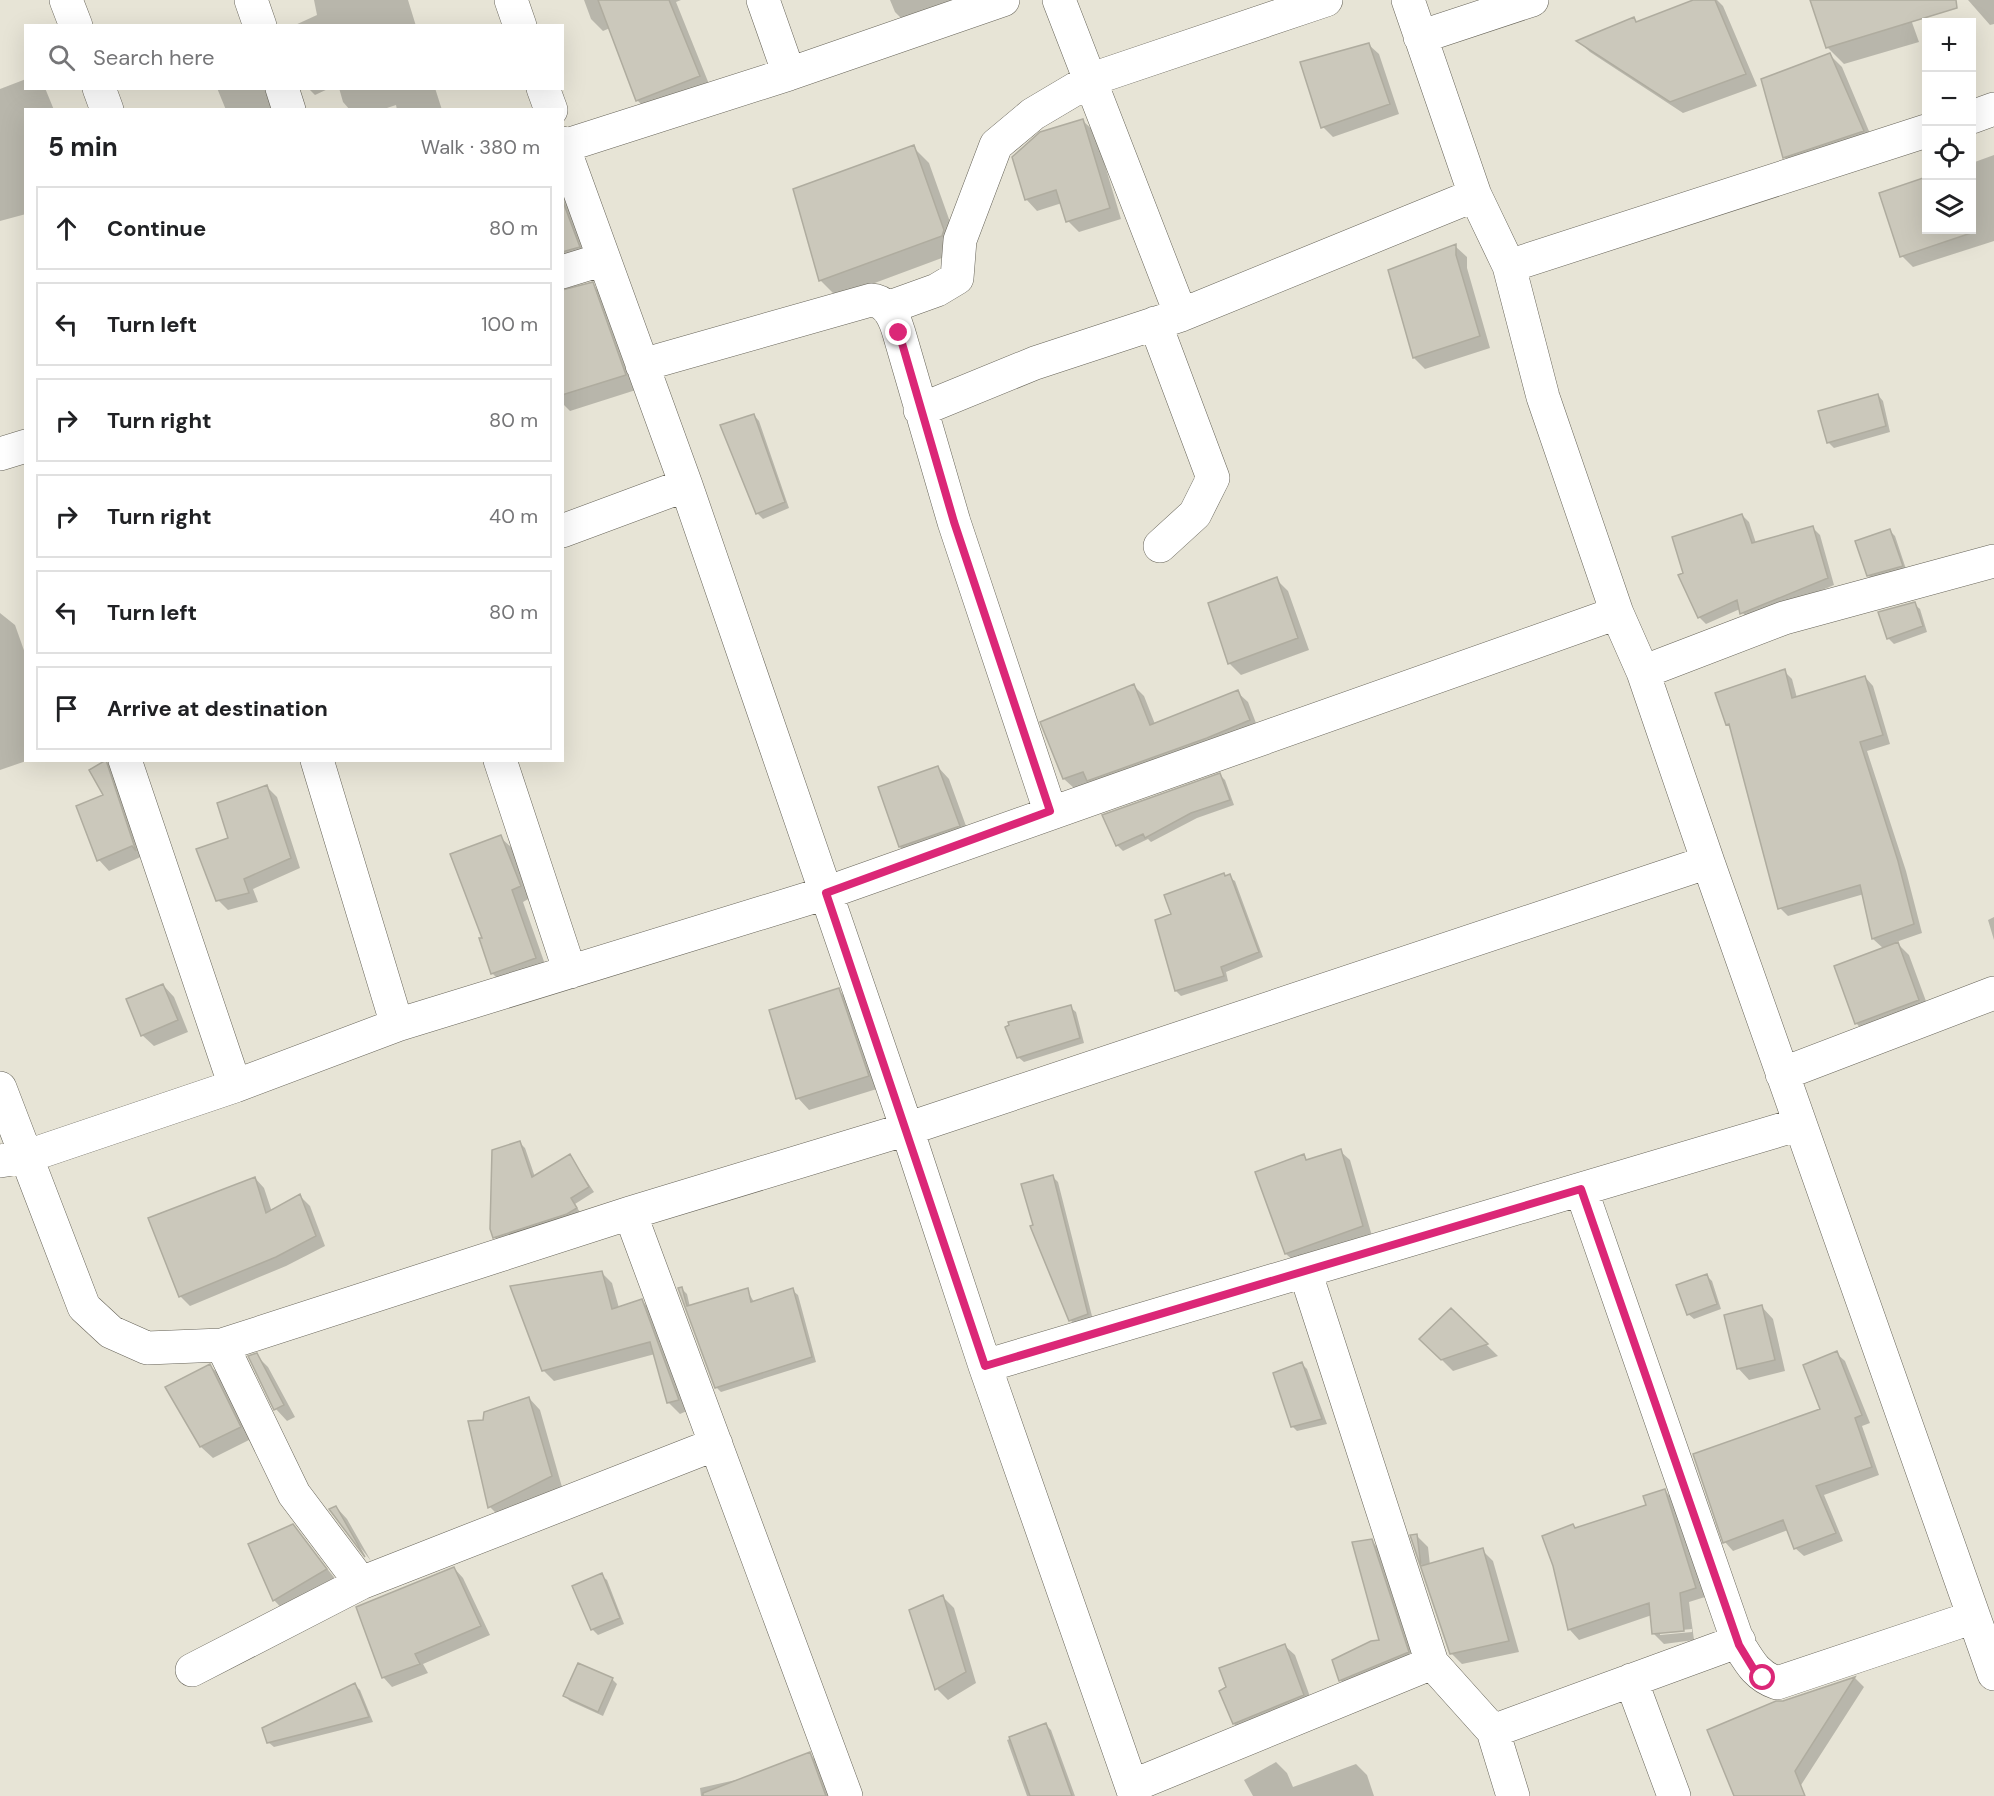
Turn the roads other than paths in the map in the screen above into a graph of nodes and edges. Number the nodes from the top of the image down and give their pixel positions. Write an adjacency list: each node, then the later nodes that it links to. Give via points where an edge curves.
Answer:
1 (66, 0): 10 (street)
2 (251, 0): 11 (street)
3 (511, 0): 12 (street)
4 (763, 0): 14 (street)
5 (1003, 0): 14 (street)
6 (1059, 0): 15 (street)
7 (1326, 0): 15 (street)
8 (1408, 0): 13 (street)
9 (1532, 0): 13 (street)
10 (75, 24)
11 (259, 24)
12 (519, 24)
13 (1420, 37): 27 (street)
14 (789, 74): 25 (street)
15 (1092, 79): 31 (street, via 1034,114 996,145 960,240 957,278 938,290); 32 (street)
16 (100, 90): 19 (street)
17 (283, 90): 20 (street)
18 (544, 90): 21 (street)
19 (106, 108)
20 (288, 108)
21 (549, 108)
22 (1994, 109): 23 (street)
23 (1976, 115)
24 (1922, 132): 29 (street)
25 (564, 145)
26 (564, 148): 28 (street)
27 (1475, 195): 29 (street); 32 (street)
28 (604, 259): 30 (street); 33 (street)
29 (1509, 266): 41 (street, via 1544,397)
30 (564, 271)
31 (887, 308): 33 (street, via 879,300 872,300); 34 (street, via 899,333)
32 (1168, 319): 34 (street, via 1035,363); 39 (street, via 1213,478 1195,514)
33 (642, 365): 37 (street)
34 (920, 410): 46 (street)
35 (24, 447): 36 (street)
36 (0, 454)
37 (686, 485): 38 (street); 48 (street)
38 (564, 530)
39 (1160, 546)
40 (1994, 561): 42 (street, via 1784,618)
41 (1617, 612): 42 (street); 46 (street)
42 (1643, 672): 47 (street)
43 (126, 762): 53 (street)
44 (319, 762): 51 (street)
45 (501, 762): 49 (street)
46 (1050, 811): 48 (street)
47 (1707, 862): 52 (street); 56 (street)
48 (826, 893): 49 (street); 56 (street)
49 (570, 972): 51 (street)
50 (1994, 993): 52 (street)
51 (397, 1025): 53 (street)
52 (1782, 1074): 55 (street)
53 (235, 1086): 57 (street)
54 (0, 1088): 57 (street)
55 (1800, 1124): 58 (street); 65 (street)
56 (907, 1129): 59 (street); 62 (street)
57 (12, 1159): 61 (street, via 84,1307 111,1332 147,1348)
58 (1581, 1189): 60 (street); 66 (street)
59 (630, 1213): 61 (street); 63 (street)
60 (1305, 1271): 62 (street); 67 (street)
61 (222, 1345): 64 (street, via 294,1494)
62 (985, 1366): 72 (street)
63 (716, 1444): 64 (street); 73 (street)
64 (362, 1583): 68 (street)
65 (1974, 1617): 66 (street, via 1777,1683 1763,1678 1753,1668); 69 (street)
66 (1739, 1641): 70 (street)
67 (1432, 1663): 71 (street); 72 (street)
68 (192, 1670)
69 (1994, 1674)
70 (1631, 1680): 71 (street); 75 (street)
71 (1493, 1731): 74 (street)
72 (1133, 1791)
73 (846, 1796)
74 (1513, 1796)
75 (1674, 1796)

